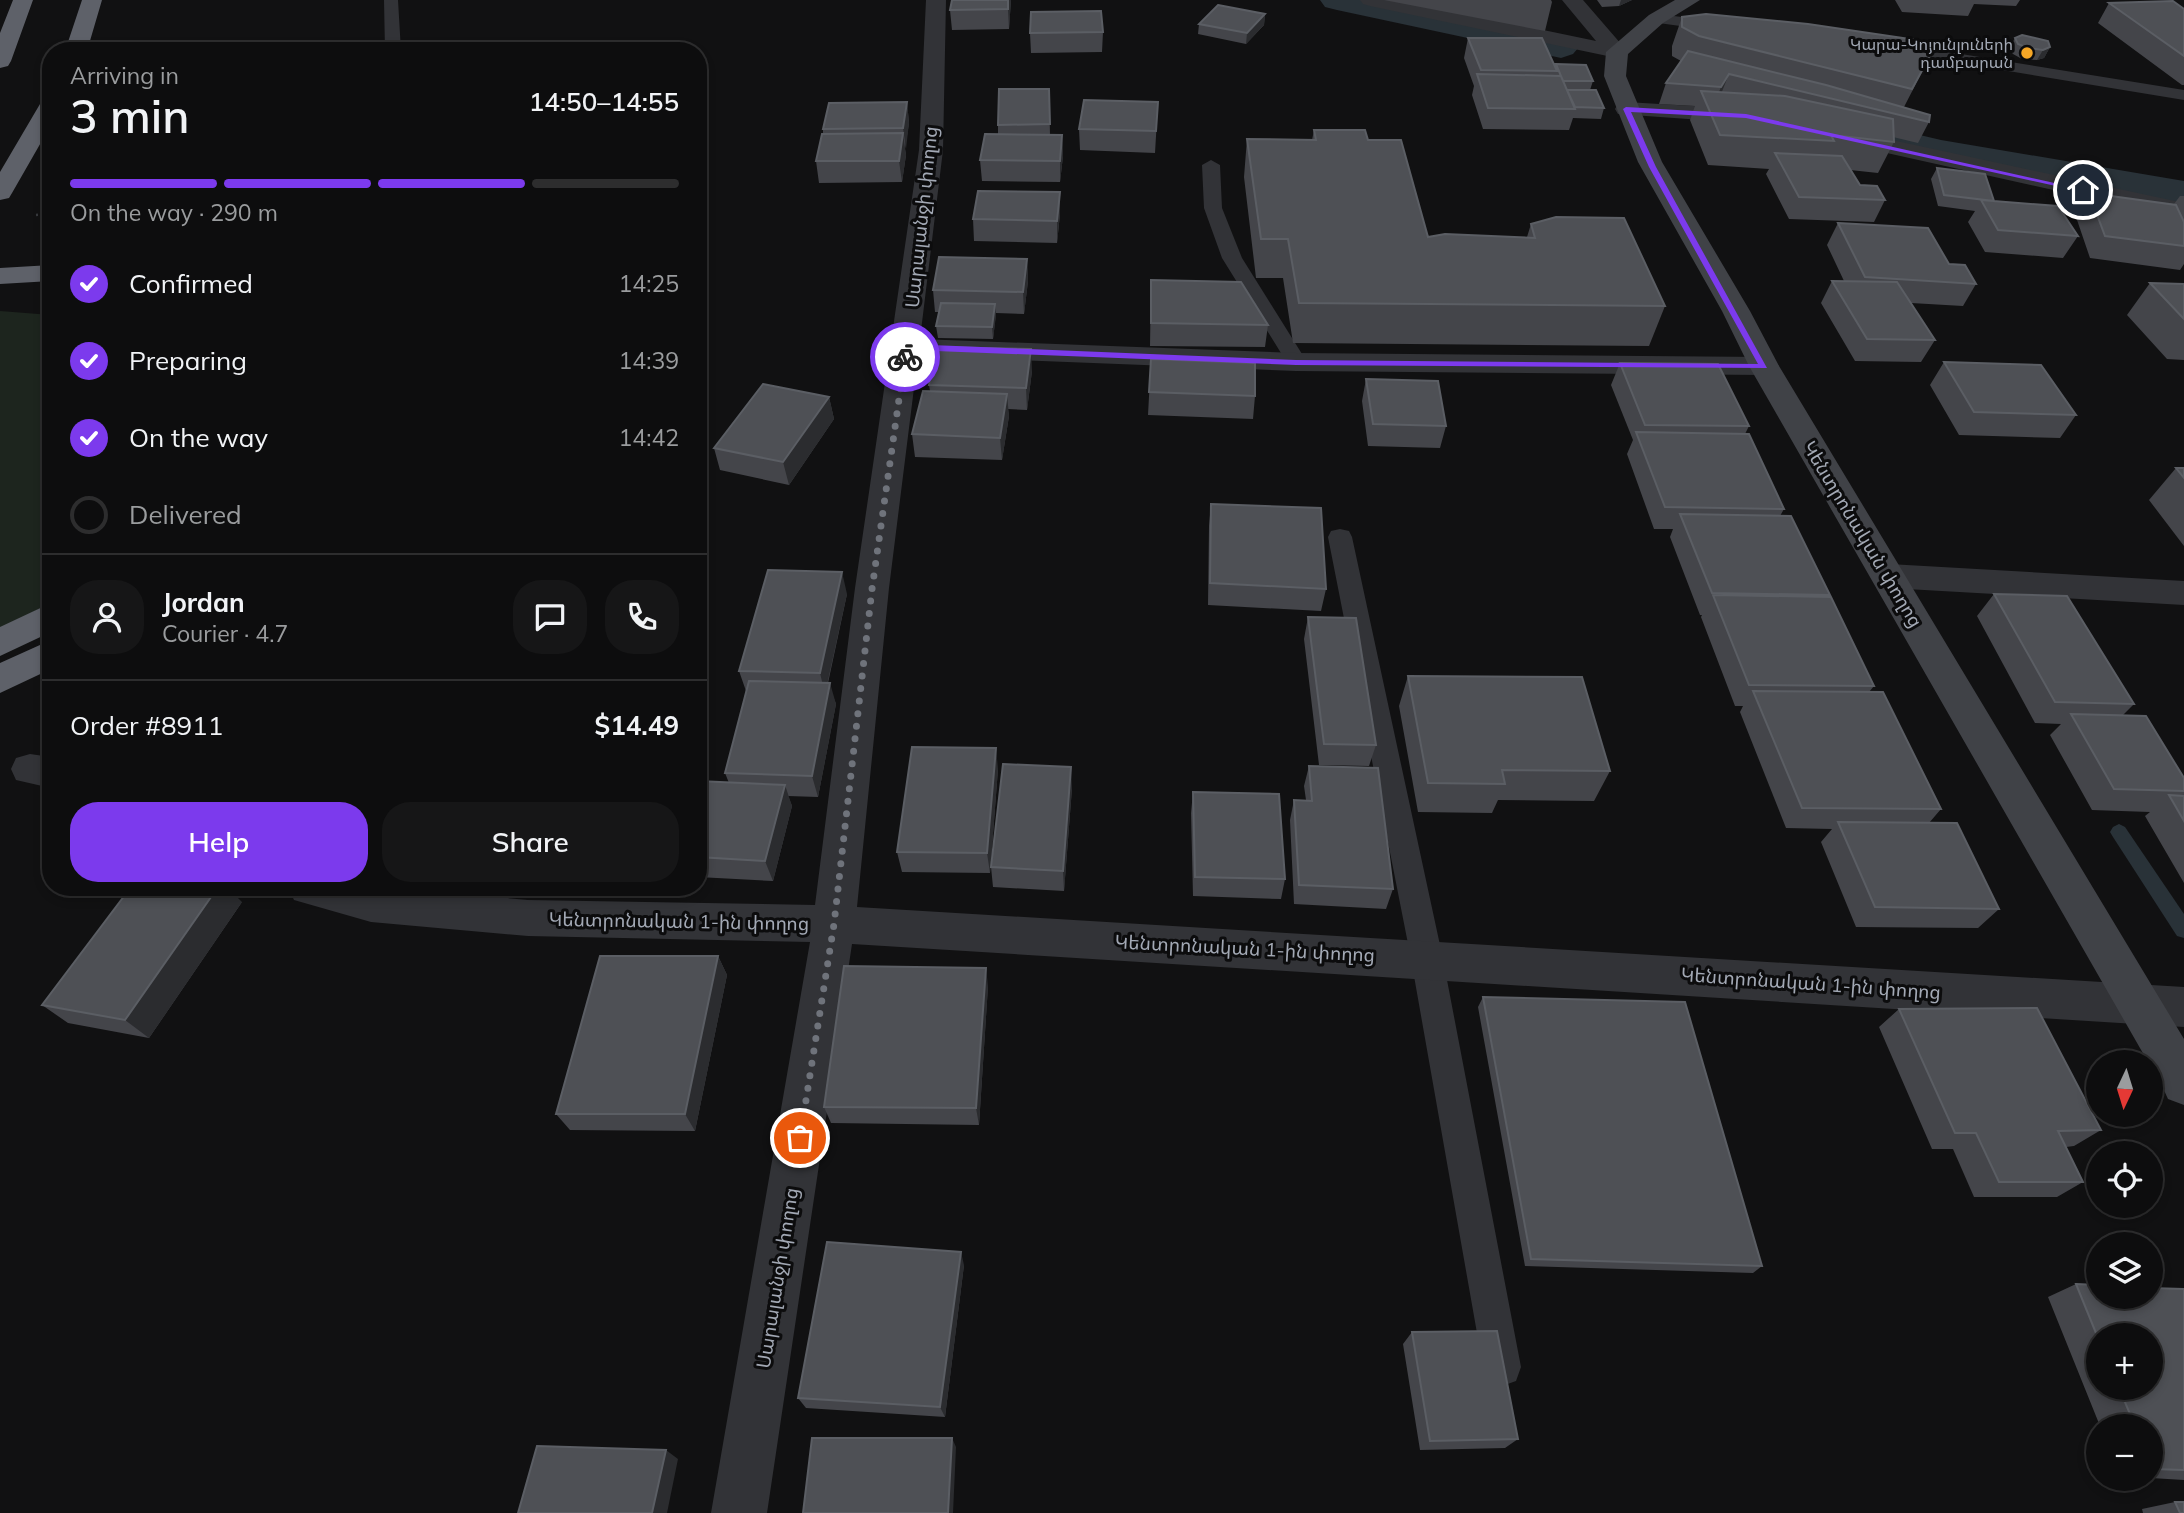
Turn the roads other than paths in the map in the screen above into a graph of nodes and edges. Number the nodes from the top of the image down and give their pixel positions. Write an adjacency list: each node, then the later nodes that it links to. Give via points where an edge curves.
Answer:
1 (23, 0): 14 (highway)
2 (92, 0): 10 (highway)
3 (391, 0): 11 (lane)
4 (936, 0): 25 (street, Սարալանջի փողոց, via 931,150)
5 (1370, 0): 13 (street)
6 (1572, 0): 13 (street)
7 (1690, 0): 8 (main road)
8 (1656, 19): 9 (lane); 13 (main road)
9 (1734, 27)
10 (79, 42)
11 (393, 42)
12 (1880, 46): 15 (lane)
13 (1616, 52): 16 (main road, Կենտրոնական փողոց, via 1615,76)
14 (0, 61)
15 (2184, 95)
16 (1626, 109): 18 (street, via 1746,116); 27 (main road, Կենտրոնական փողոց, via 1652,167)
17 (42, 120): 21 (highway)
18 (1771, 122)
19 (1820, 132): 22 (street)
20 (1211, 165): 26 (lane, via 1213,208 1232,258)
21 (0, 193)
22 (2184, 211)
23 (17, 263): 24 (highway)
24 (42, 270)
25 (906, 347): 26 (street); 36 (street, Սարալանջի փողոց, via 872,589)
26 (1296, 362): 27 (street)
27 (1764, 366): 29 (main road, Կենտրոնական փողոց)
28 (1340, 537): 37 (lane)
29 (1889, 576): 30 (street); 38 (main road, Կենտրոնական փողոց)
30 (2184, 593)
31 (42, 622): 32 (highway)
32 (0, 643)
33 (42, 658): 34 (highway)
34 (0, 679)
35 (342, 896): 36 (street, Կենտրոնական 1-ին փողոց, via 371,904 528,918)
36 (834, 924): 37 (street, Կենտրոնական 1-ին փողոց); 42 (street, Սարալանջի փողոց)
37 (1427, 959): 38 (street, Կենտրոնական 1-ին փողոց); 41 (lane)
38 (2140, 1003): 39 (street, Կենտրոնական 1-ին փողոց); 40 (main road, Կենտրոնական փողոց)
39 (2184, 1007)
40 (2184, 1083)
41 (1507, 1394)
42 (739, 1513)

